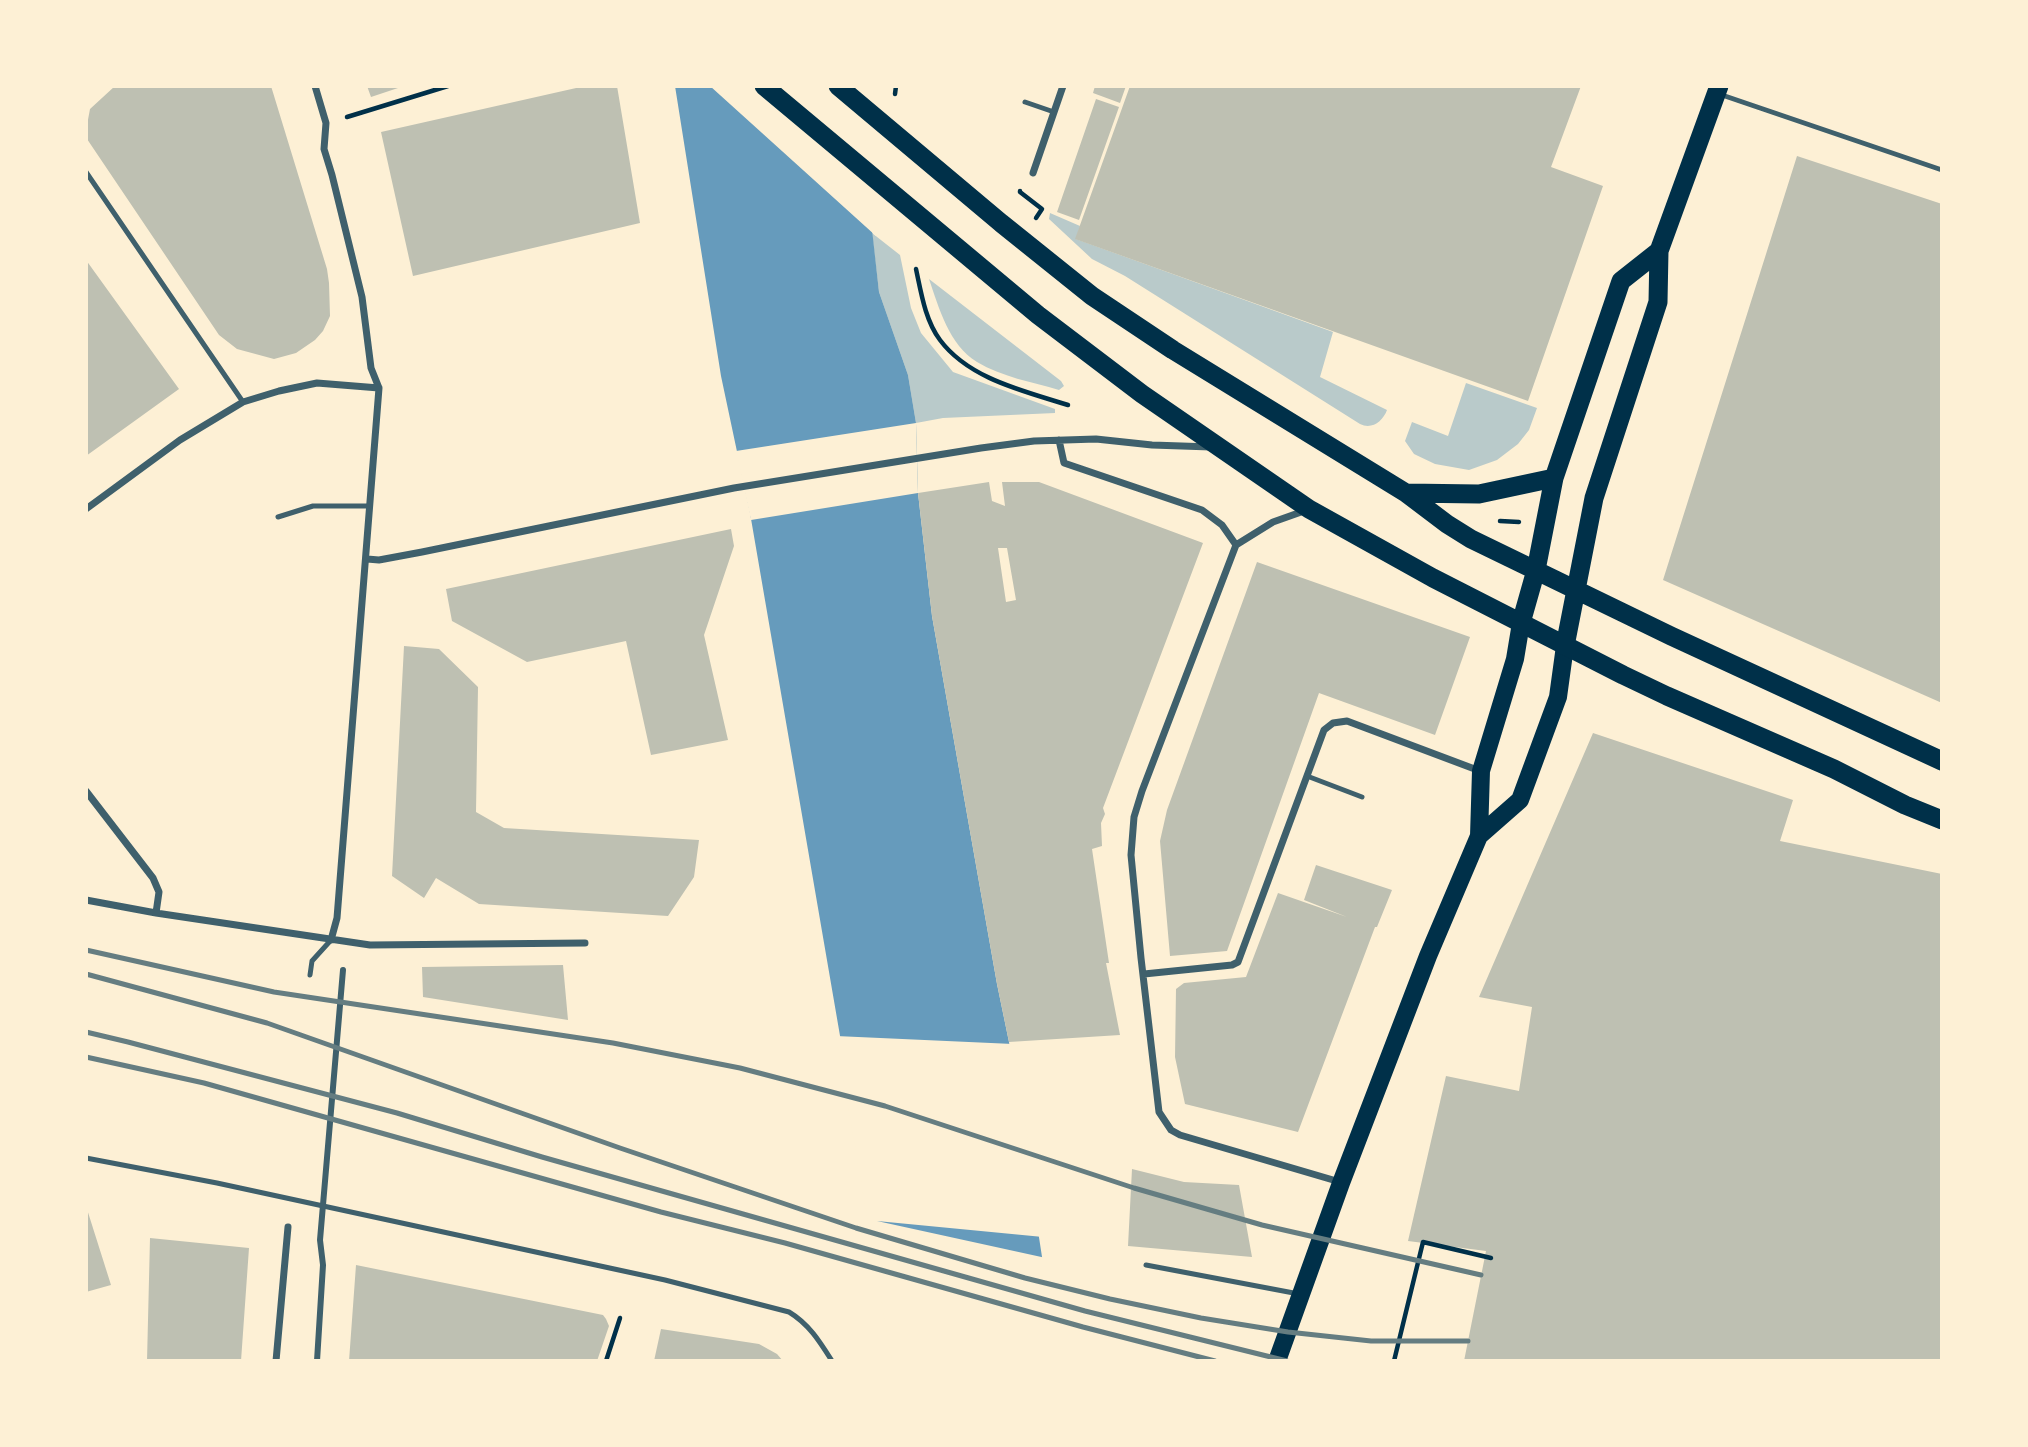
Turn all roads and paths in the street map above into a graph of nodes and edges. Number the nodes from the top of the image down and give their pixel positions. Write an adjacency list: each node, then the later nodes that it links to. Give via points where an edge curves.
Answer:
1 (315, 86): 11 (street)
2 (448, 86): 11 (path)
3 (764, 86): 23 (highway, via 1088,354)
4 (838, 86): 25 (highway, via 1092,296)
5 (896, 86): 8 (path)
6 (1063, 86): 10 (street)
7 (1718, 89): 12 (lane); 17 (highway)
8 (895, 93)
9 (1025, 102): 10 (lane)
10 (1054, 112): 14 (street)
11 (326, 123): 19 (street, via 324,149 362,297 371,368)
12 (1942, 170)
13 (86, 172): 20 (lane)
14 (1033, 173)
15 (1022, 187): 16 (path, via 1020,192 1042,209)
16 (1034, 222)
17 (1659, 251): 24 (highway, via 1621,281); 35 (highway, via 1658,302 1594,498)
18 (915, 269): 21 (path, via 924,307 939,339 956,357 981,375)
19 (379, 388): 20 (street, via 317,383); 26 (street)
20 (243, 402): 27 (street, via 180,440)
21 (1068, 405)
22 (1059, 440): 23 (street); 32 (street, via 1064,463 1202,510 1222,525); 33 (street, via 734,488 422,552)
23 (1219, 447): 28 (highway)
24 (1554, 478): 25 (highway, via 1479,494); 34 (highway)
25 (1406, 493): 34 (highway, via 1471,539)
26 (369, 506): 29 (lane, via 313,506); 33 (street)
27 (86, 509)
28 (1309, 509): 32 (street, via 1273,522); 36 (highway)
29 (278, 517)
30 (1496, 520): 31 (path)
31 (1525, 522)
32 (1236, 545): 50 (street, via 1134,817 1131,855)
33 (367, 559): 47 (street, via 337,918)
34 (1536, 570): 35 (highway); 36 (highway)
35 (1576, 589): 37 (highway); 38 (highway)
36 (1521, 623): 37 (highway); 39 (main road, via 1516,659)
37 (1564, 646): 43 (highway); 44 (main road, via 1558,697 1520,800)
38 (1942, 761)
39 (1481, 771): 40 (street, via 1347,721 1325,730); 44 (main road)
40 (1307, 776): 42 (lane); 50 (street, via 1238,962)
41 (86, 791): 46 (street, via 153,878 159,892)
42 (1362, 797)
43 (1942, 820)
44 (1479, 836): 53 (main road)
45 (86, 900): 46 (street)
46 (156, 913): 47 (street)
47 (331, 940): 48 (street, via 370,945); 51 (lane, via 312,961)
48 (585, 943)
49 (342, 971): 60 (street, via 320,1240 323,1265)
50 (1144, 974): 53 (street, via 1159,1112 1171,1130)
51 (310, 975)
52 (86, 1158): 62 (lane, via 665,1280 789,1312 809,1328)
53 (1341, 1182): 57 (main road)
54 (288, 1227): 59 (street)
55 (1491, 1258): 64 (path, via 1423,1242)
56 (1146, 1265): 57 (lane)
57 (1302, 1294): 63 (main road)
58 (620, 1318): 61 (path)
59 (276, 1361)
60 (317, 1361)
61 (606, 1361)
62 (832, 1361)
63 (1277, 1361)
64 (1394, 1361)

